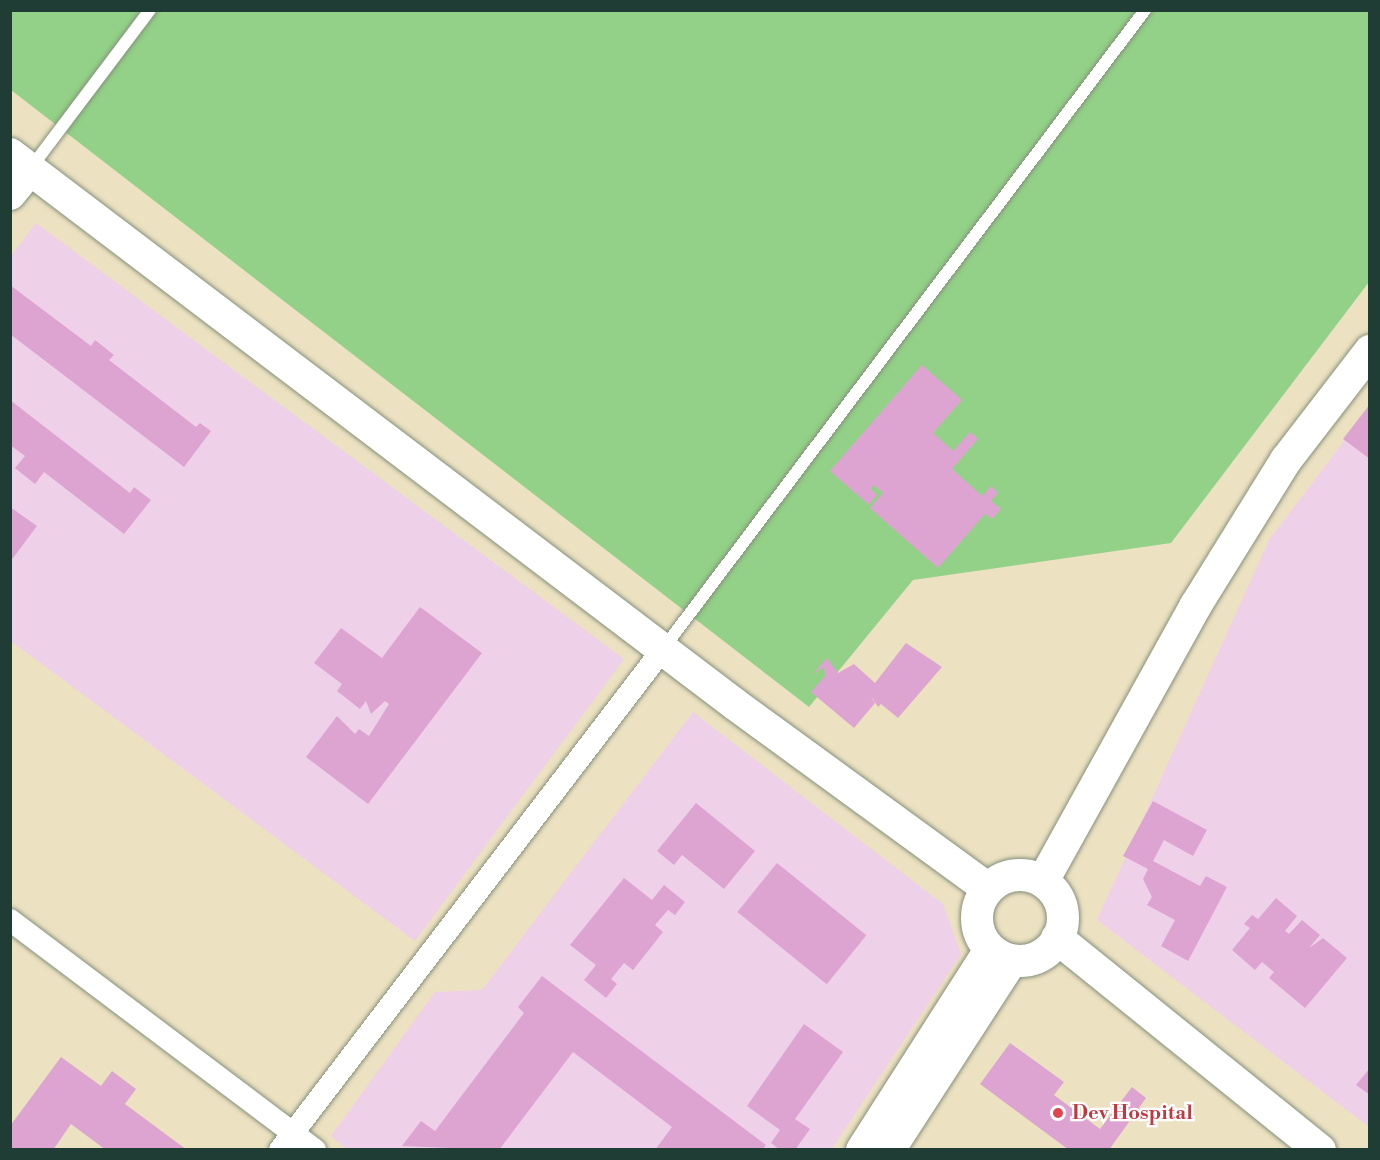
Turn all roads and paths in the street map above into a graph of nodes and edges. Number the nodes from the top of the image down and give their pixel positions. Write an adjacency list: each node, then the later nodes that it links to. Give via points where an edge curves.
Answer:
1 (150, 10): 3 (lane)
2 (1144, 10): 6 (lane)
3 (20, 162): 4 (street); 6 (street)
4 (10, 194)
5 (1370, 351): 7 (street, via 1286,460 1196,605 1136,720)
6 (663, 649): 8 (street); 12 (street)
7 (1043, 881): 8 (street, via 1014,875); 10 (street, via 1061,904)
8 (988, 890): 11 (street, via 977,917)
9 (10, 920): 12 (street)
10 (1058, 938): 11 (street, via 1041,956); 16 (street)
11 (1001, 955): 14 (street); 15 (street)
12 (286, 1141): 13 (street)
13 (315, 1149)
14 (862, 1149)
15 (889, 1149)
16 (1320, 1149)

